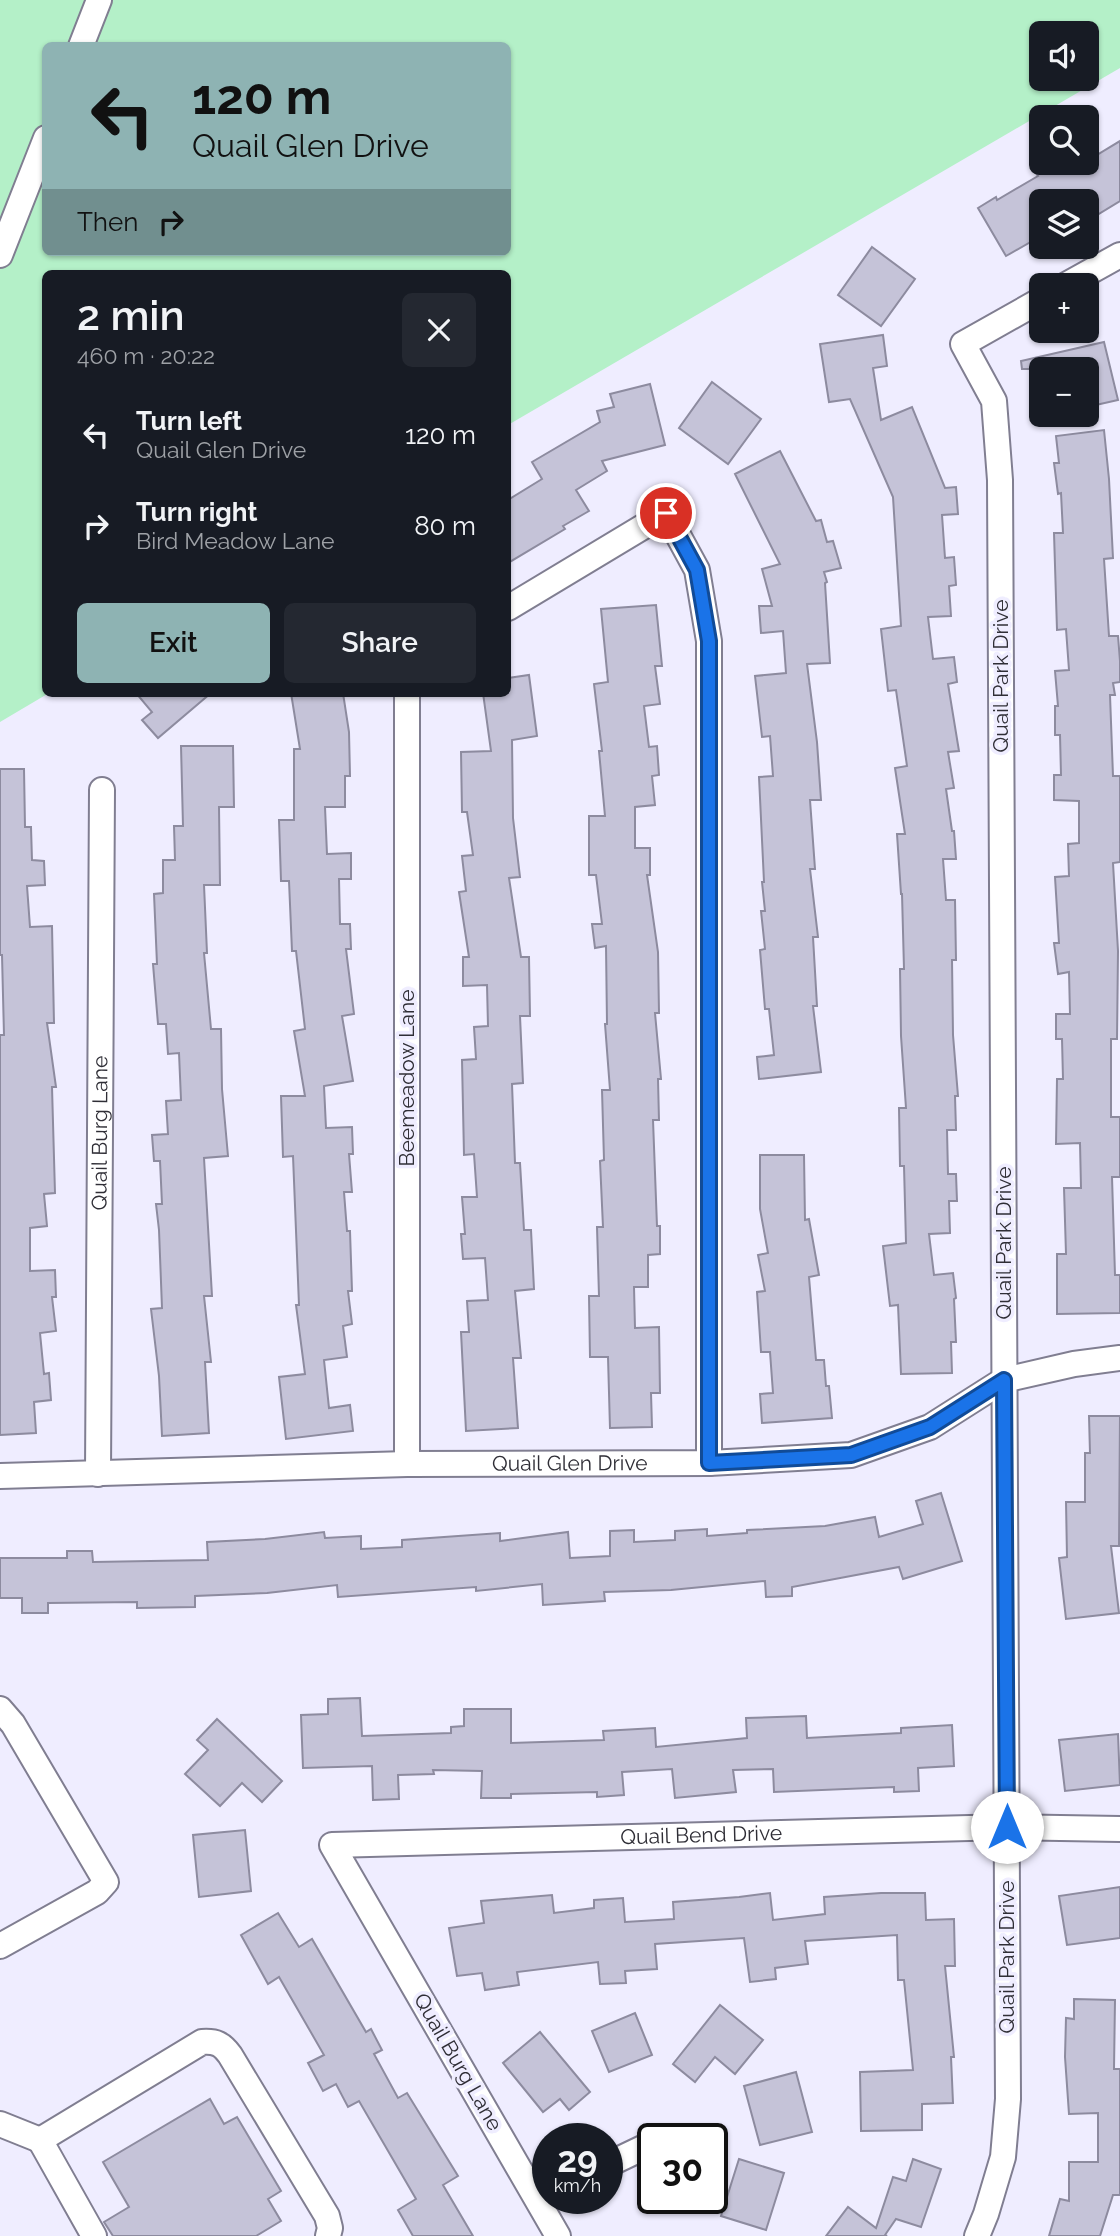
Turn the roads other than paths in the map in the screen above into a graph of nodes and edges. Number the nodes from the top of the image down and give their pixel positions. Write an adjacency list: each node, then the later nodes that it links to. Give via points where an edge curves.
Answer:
1 (99, 0): 2 (street)
2 (83, 42)
3 (42, 148): 4 (street)
4 (0, 255)
5 (1120, 255): 6 (street)
6 (1088, 273)
7 (1029, 307): 12 (street, Quail Park Drive, via 963,344 994,401 1000,480)
8 (511, 606): 13 (street, via 666,513 697,570 709,641)
9 (407, 697): 14 (street, Beemeadow Lane)
10 (102, 790): 15 (street, Quail Burg Lane)
11 (1120, 1358): 12 (street, Quail Glen Drive)
12 (1004, 1380): 13 (street, Quail Glen Drive, via 930,1427 851,1455); 18 (street, Quail Park Drive)
13 (709, 1463): 14 (street, Quail Glen Drive)
14 (407, 1464): 15 (street, Quail Glen Drive)
15 (98, 1474): 16 (street, Quail Glen Drive)
16 (0, 1475)
17 (0, 1709): 21 (street, via 106,1882 97,1892)
18 (1007, 1827): 19 (street, Quail Bend Drive); 20 (street, Quail Bend Drive, via 332,1845); 29 (street, Quail Park Drive, via 1008,2099 1003,2157)
19 (1120, 1829)
20 (357, 1889): 24 (street, Quail Burg Lane)
21 (0, 1946)
22 (0, 2124): 23 (street)
23 (40, 2140): 26 (street); 27 (street, via 202,2042 214,2041 230,2054 327,2216)
24 (532, 2179)
25 (550, 2214): 28 (street, Quail Burg Lane)
26 (93, 2236)
27 (328, 2236)
28 (558, 2236)
29 (977, 2236)

